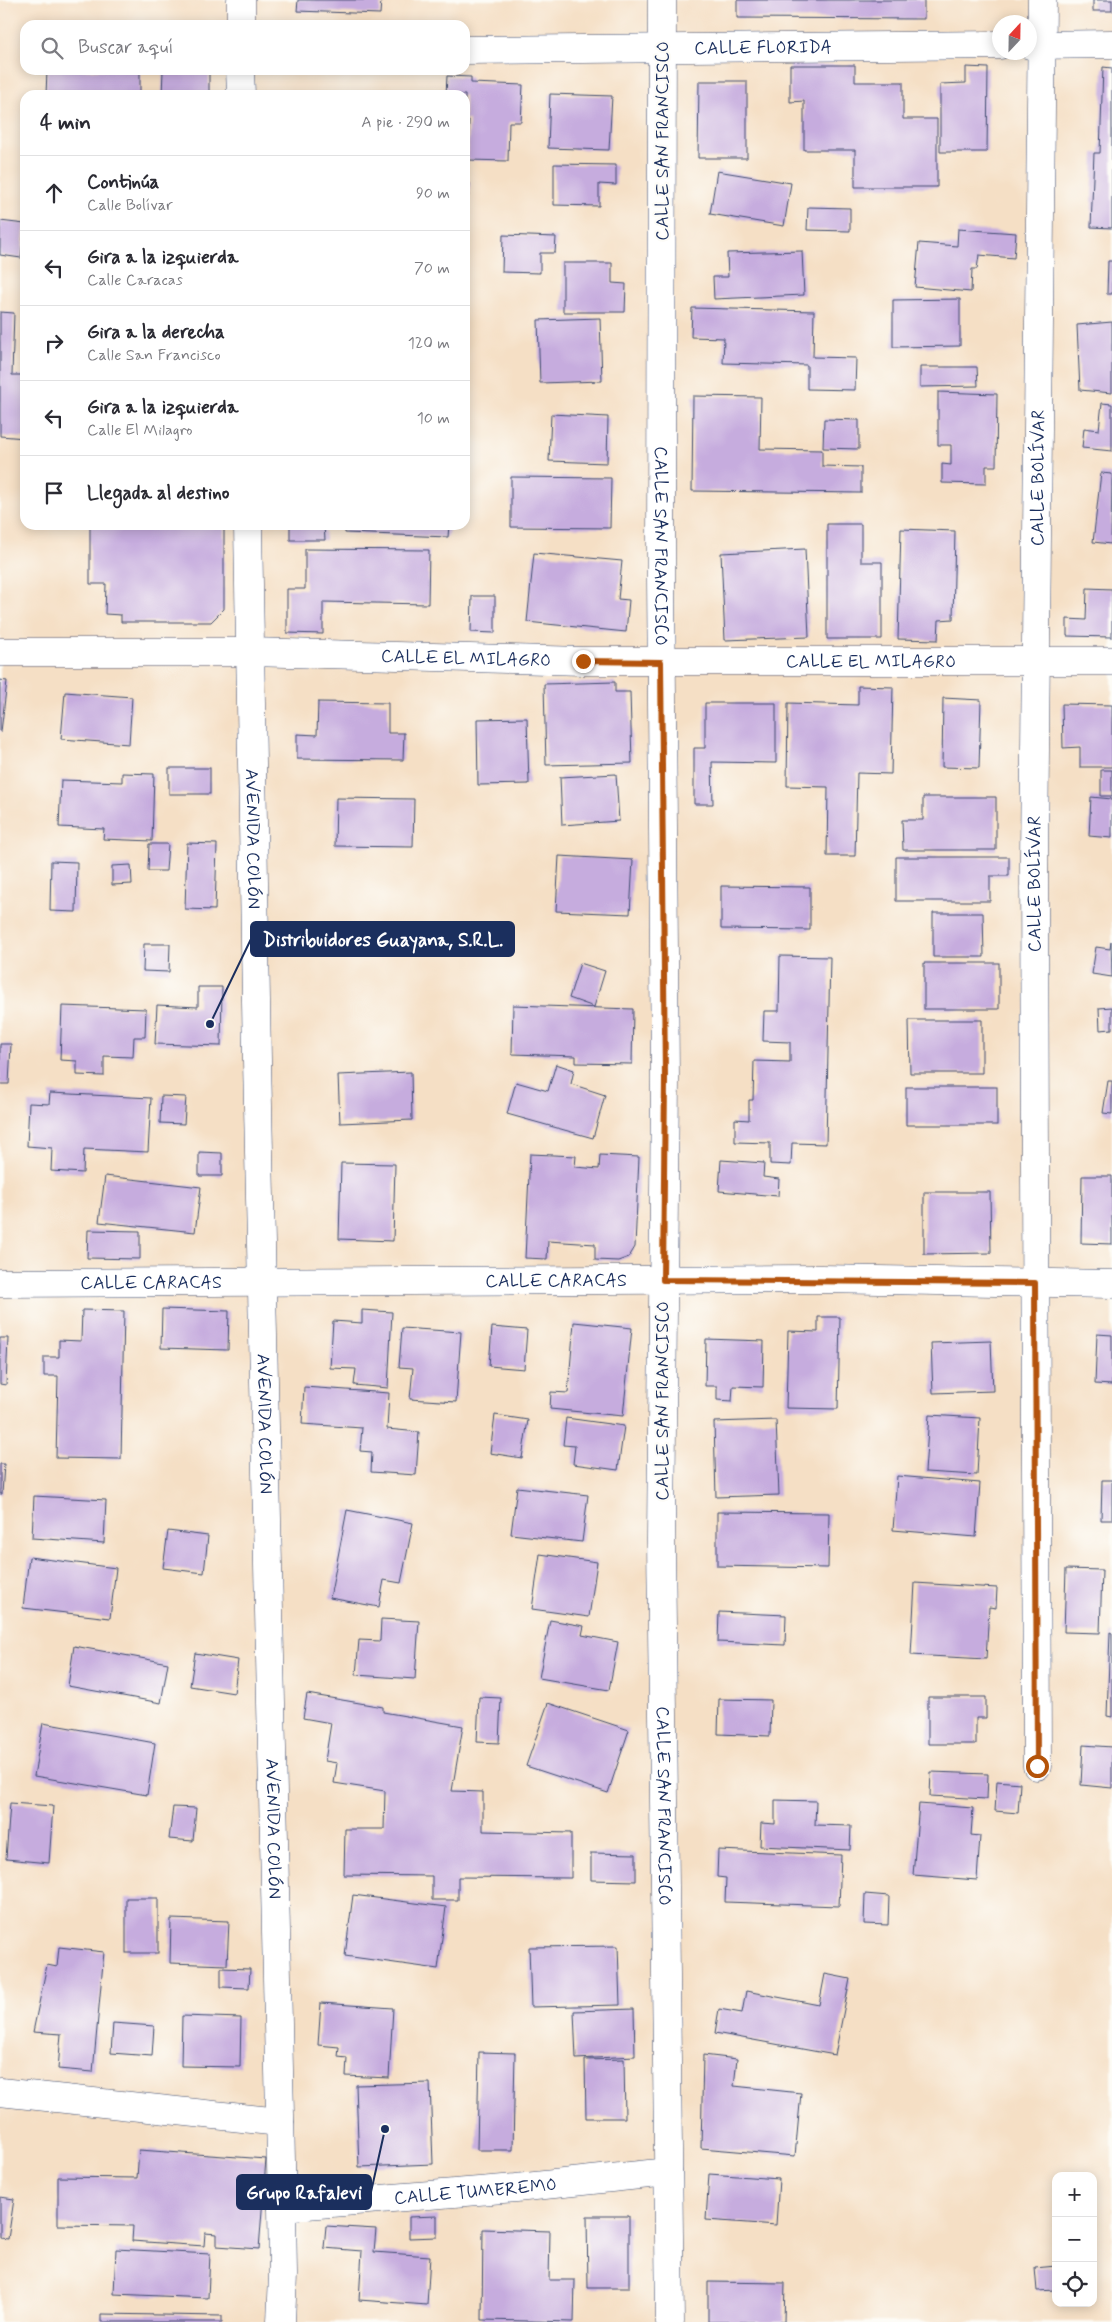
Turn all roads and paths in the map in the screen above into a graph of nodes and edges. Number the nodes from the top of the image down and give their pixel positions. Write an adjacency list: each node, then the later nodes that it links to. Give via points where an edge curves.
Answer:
1 (241, 0): 4 (street)
2 (662, 0): 9 (street, CALLE SAN FRANCISCO)
3 (1042, 0): 5 (street, CALLE BOLÍVAR)
4 (241, 20)
5 (1037, 32)
6 (1112, 44): 8 (street)
7 (992, 45): 9 (street, CALLE FLORIDA)
8 (1037, 45)
9 (662, 49): 10 (street, CALLE FLORIDA); 19 (street, CALLE SAN FRANCISCO)
10 (470, 50)
11 (1035, 60): 17 (street, CALLE BOLÍVAR)
12 (240, 75): 13 (street)
13 (241, 90)
14 (248, 530): 16 (street, AVENIDA COLÓN)
15 (0, 652): 16 (street, CALLE EL MILAGRO)
16 (250, 652): 19 (street, CALLE EL MILAGRO); 21 (street, AVENIDA COLÓN)
17 (1036, 661): 18 (street, CALLE EL MILAGRO); 19 (street, CALLE EL MILAGRO); 23 (street, CALLE BOLÍVAR)
18 (1112, 661)
19 (661, 662): 20 (street, CALLE SAN FRANCISCO, via 665,1069)
20 (663, 1280): 21 (street, CALLE CARACAS); 23 (street, CALLE CARACAS); 28 (street, CALLE SAN FRANCISCO, via 661,1540)
21 (262, 1282): 22 (street, CALLE CARACAS); 27 (street, AVENIDA COLÓN)
22 (0, 1283)
23 (1035, 1283): 24 (street, CALLE CARACAS); 25 (street, CALLE BOLÍVAR)
24 (1112, 1284)
25 (1037, 1766)
26 (0, 2092): 27 (street)
27 (280, 2122): 29 (street, AVENIDA COLÓN)
28 (668, 2172): 29 (street, CALLE TUMEREMO); 31 (street, CALLE SAN FRANCISCO)
29 (282, 2207): 30 (street, AVENIDA COLÓN)
30 (281, 2322)
31 (670, 2322)

